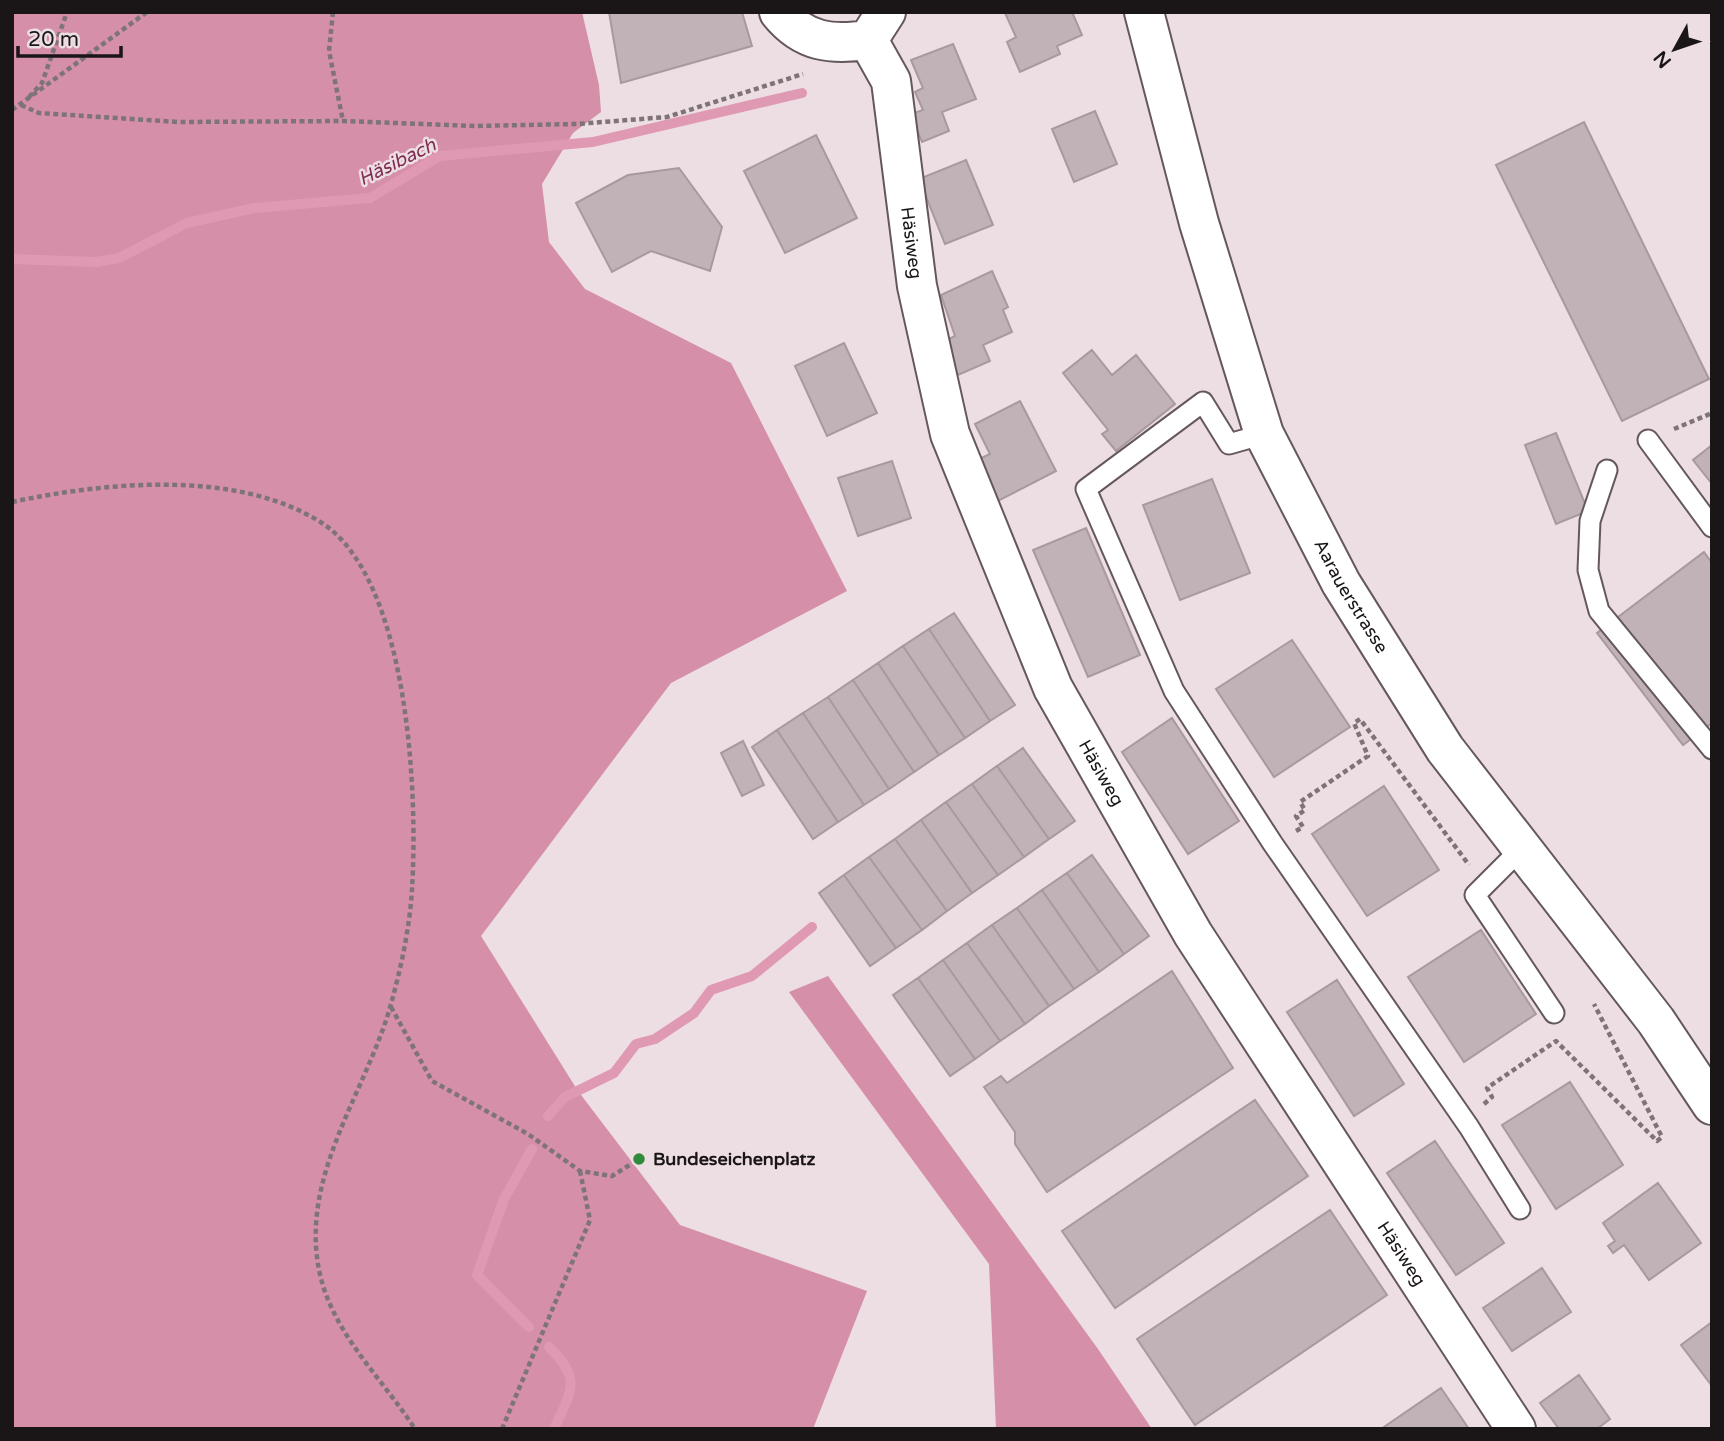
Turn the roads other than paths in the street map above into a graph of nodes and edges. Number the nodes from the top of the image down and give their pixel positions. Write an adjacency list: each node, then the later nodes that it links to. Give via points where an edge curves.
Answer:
1 (779, 12): 3 (street, via 811,39)
2 (1144, 12): 4 (street, Aarauerstrasse, via 1199,223)
3 (865, 32): 13 (street, Häsiweg, via 891,81 917,286 950,434 1053,688 1193,934)
4 (1264, 434): 9 (street, Aarauerstrasse, via 1341,583 1445,749); 12 (lane, via 1229,444 1203,402 1086,489 1174,691)
5 (1648, 440): 7 (lane)
6 (1607, 470): 8 (lane, via 1590,521 1588,570 1599,611)
7 (1712, 527)
8 (1712, 749)
9 (1522, 848): 10 (lane, via 1475,895); 11 (street, Aarauerstrasse)
10 (1554, 1013)
11 (1712, 1105)
12 (1520, 1209)
13 (1516, 1429)

